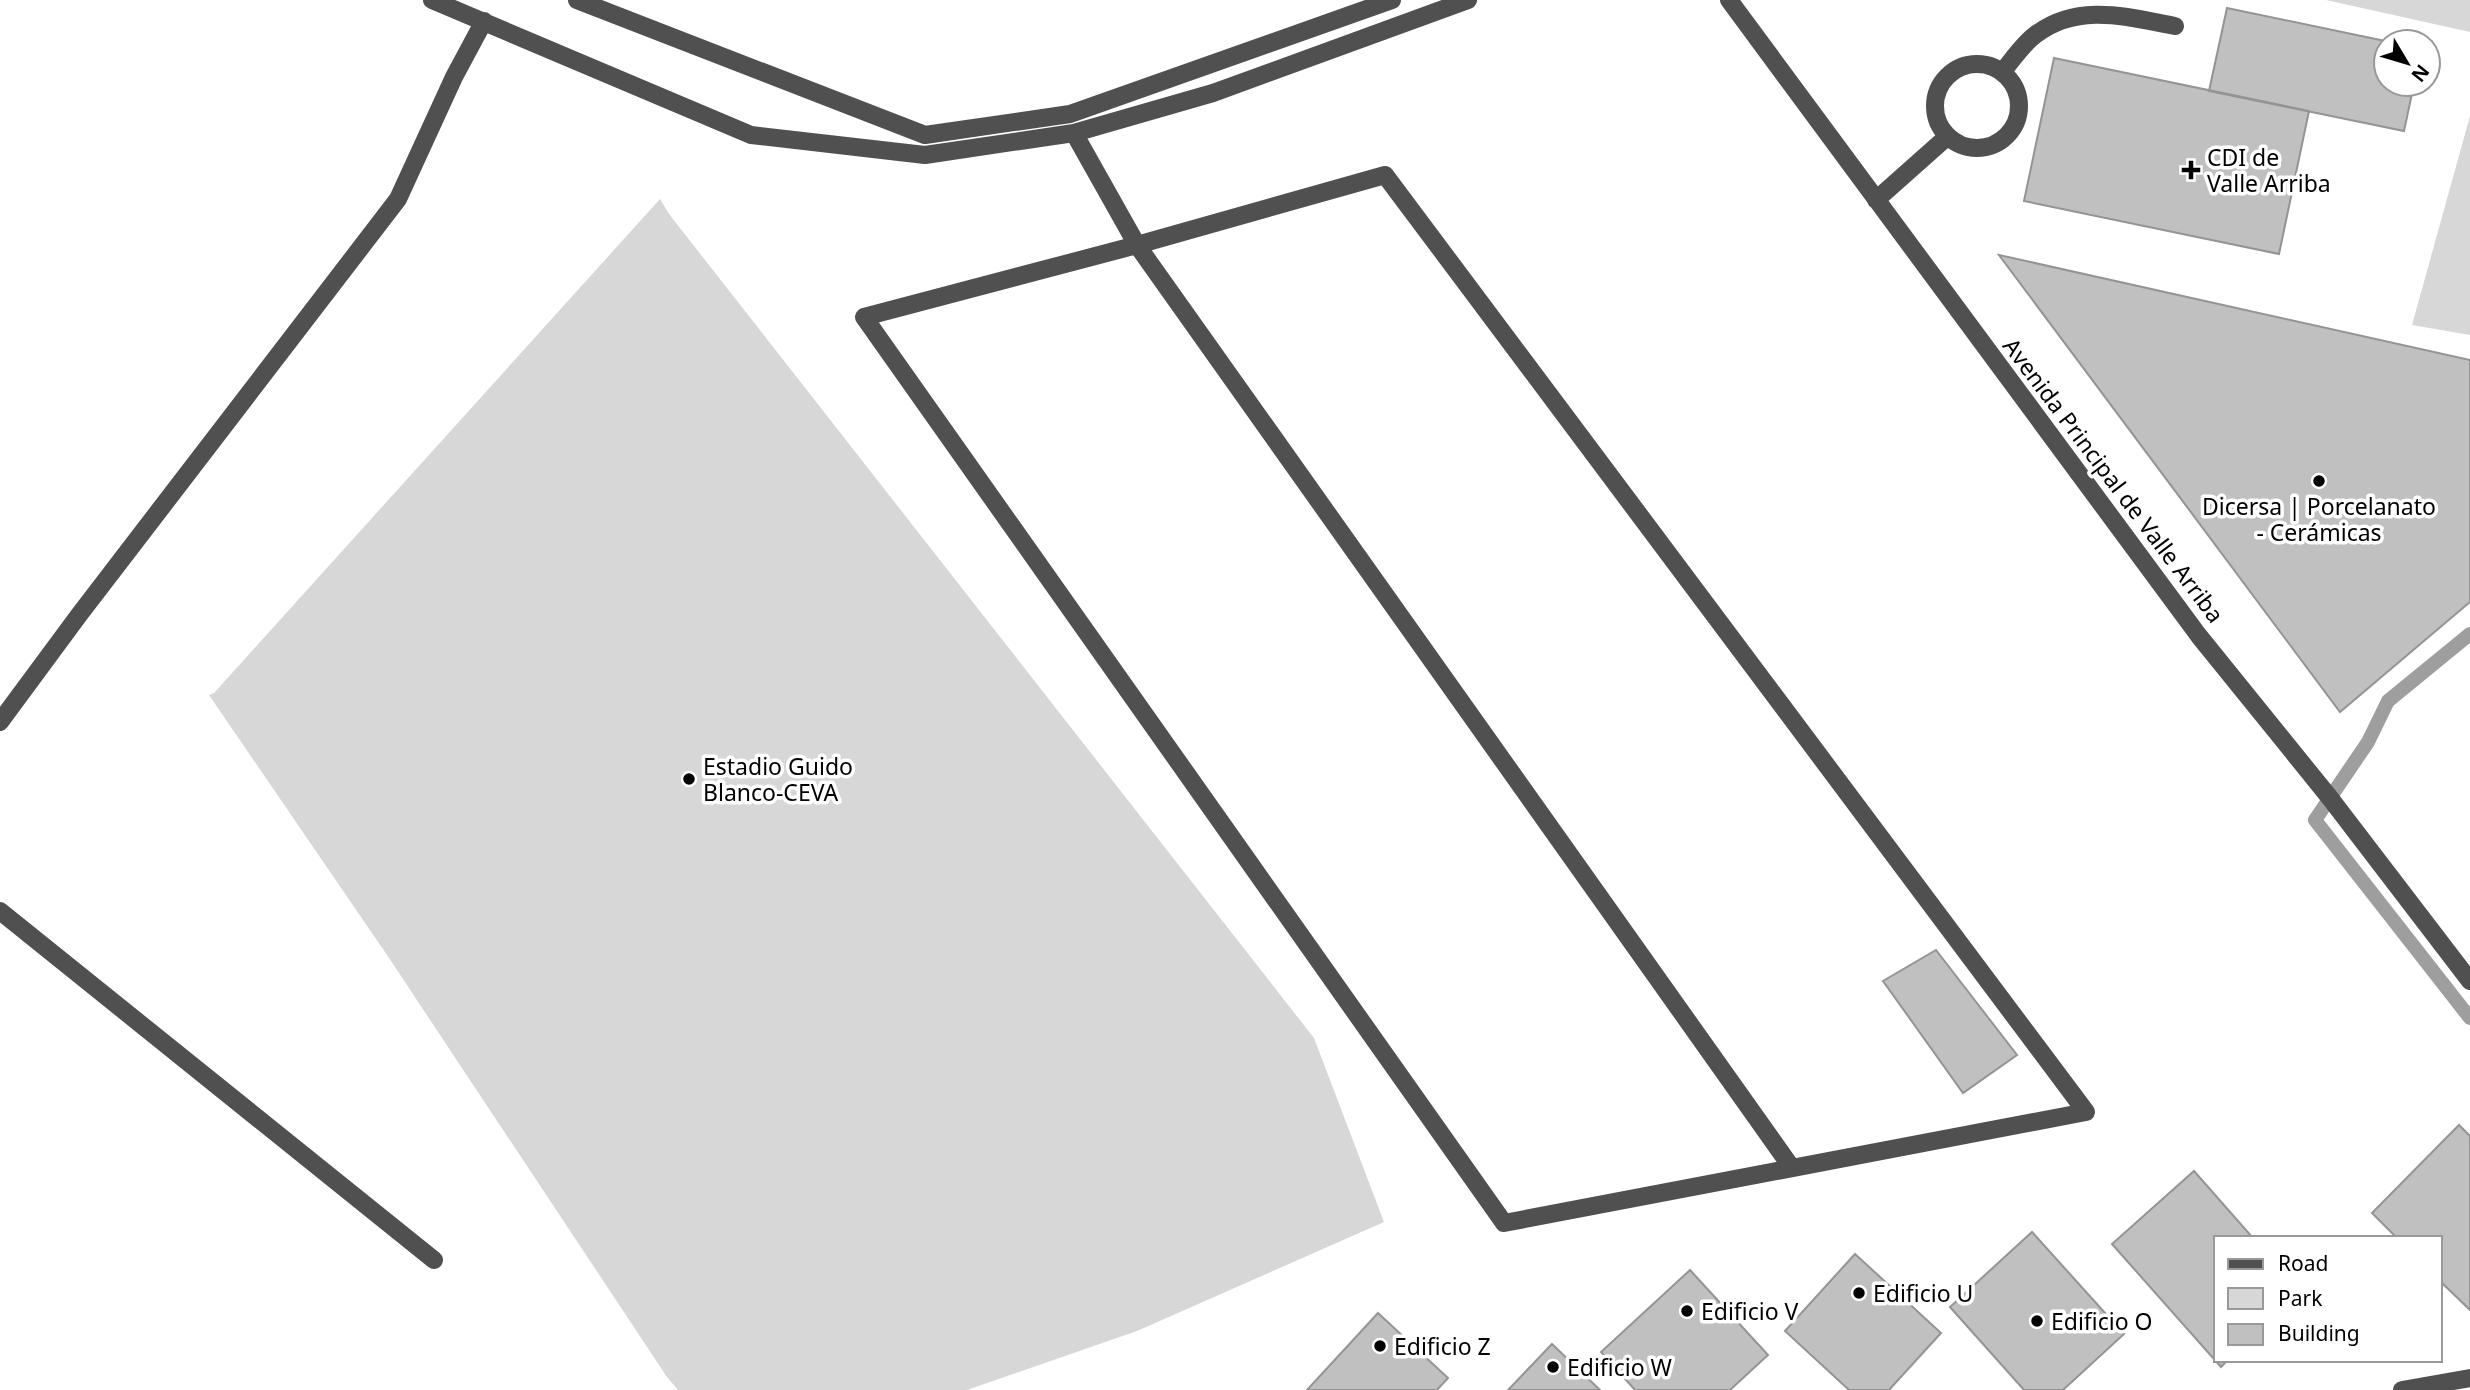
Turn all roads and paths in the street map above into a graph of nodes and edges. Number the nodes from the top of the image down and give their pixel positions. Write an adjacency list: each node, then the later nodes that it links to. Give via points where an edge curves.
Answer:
1 (432, 0): 6 (street)
2 (576, 0): 3 (street, via 925,135 1070,114)
3 (1392, 0)
4 (1468, 0): 9 (street, via 1213,93)
5 (1729, 0): 11 (street, Avenida Principal de Valle Arriba)
6 (484, 21): 9 (street, via 751,135 925,155); 13 (street, via 398,198)
7 (2175, 26): 8 (street, via 2105,13 2068,18 2033,36)
8 (2003, 71): 10 (street, via 1988,64 1972,64 1945,78 1935,108 1938,123); 10 (street, via 2019,97 2014,126 2004,138 1975,148)
9 (1074, 133): 12 (street)
10 (1948, 136): 11 (street)
11 (1876, 200): 15 (street, Avenida Principal de Valle Arriba, via 2199,636)
12 (1137, 245): 16 (street); 16 (street, via 864,317 1504,1223); 16 (street, via 1385,175 2086,1112)
13 (0, 722)
14 (0, 911): 17 (street)
15 (2470, 981)
16 (1792, 1168)
17 (434, 1260)
18 (2470, 1378): 19 (street)
19 (2402, 1390)

